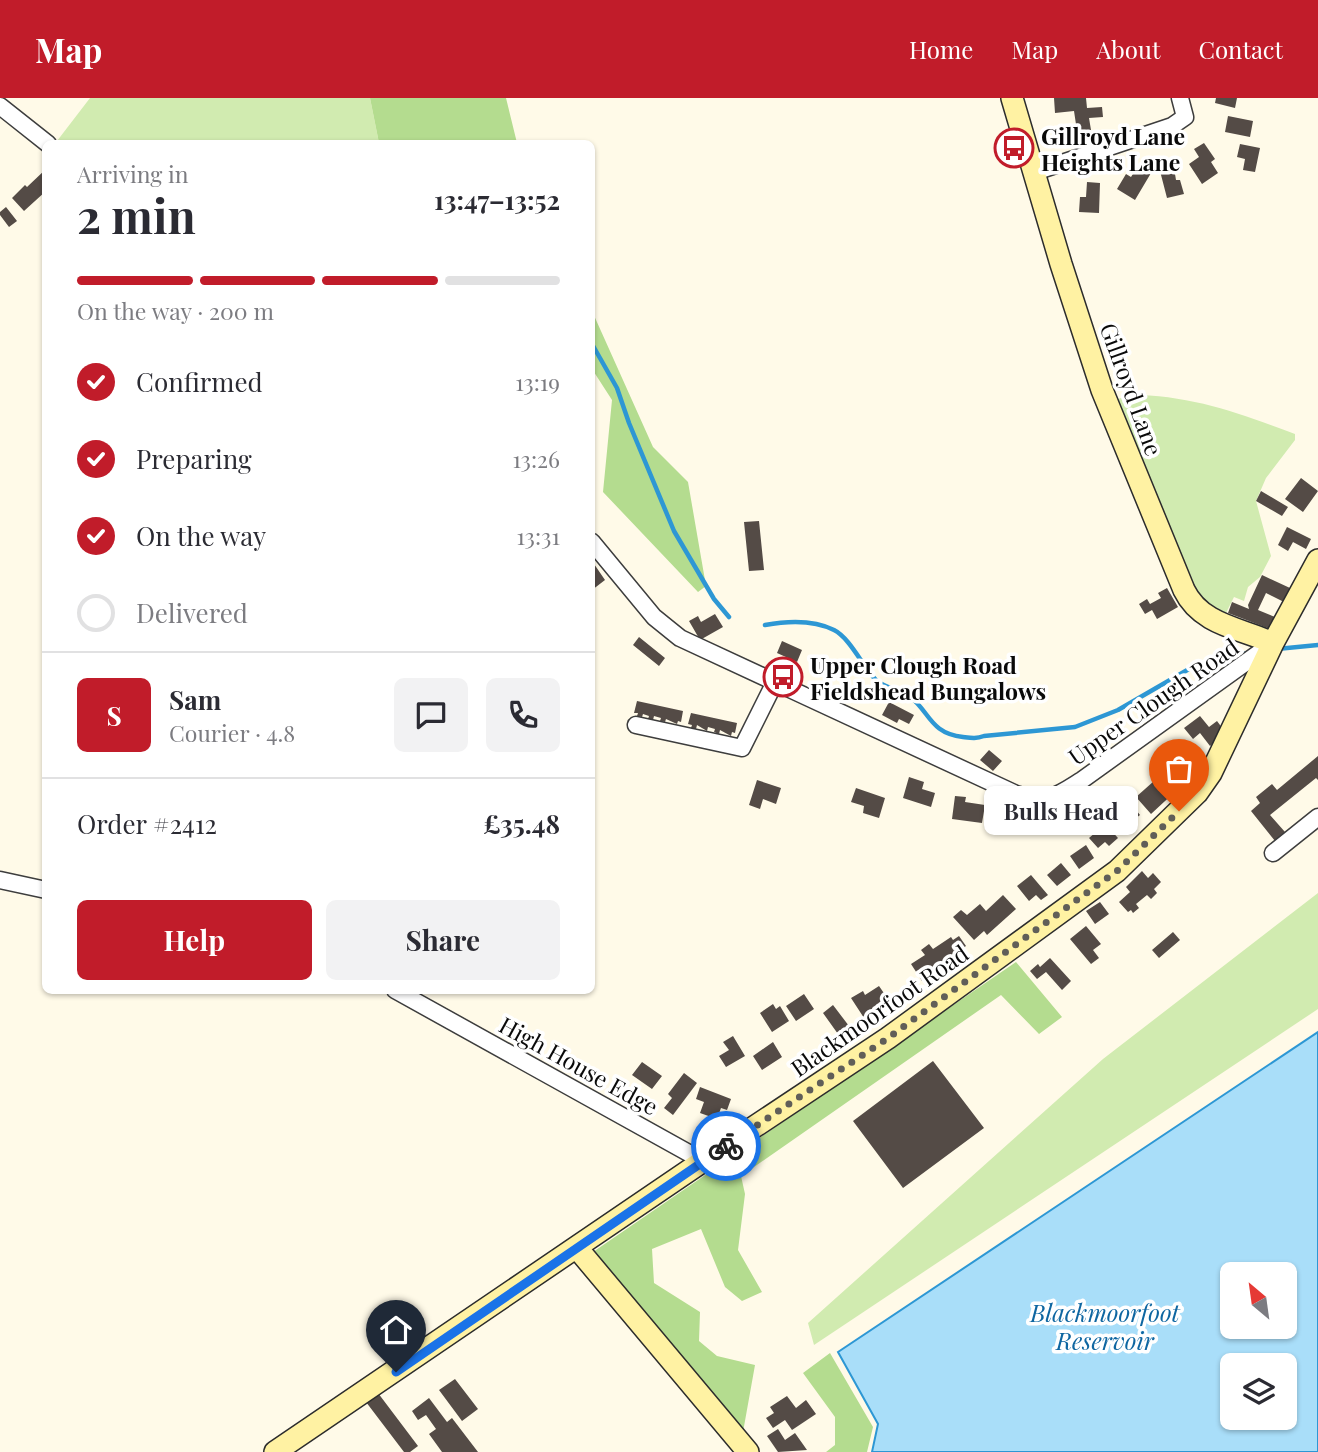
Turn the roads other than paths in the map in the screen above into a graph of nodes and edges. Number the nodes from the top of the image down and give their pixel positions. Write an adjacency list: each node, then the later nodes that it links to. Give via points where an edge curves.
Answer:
1 (1012, 98): 5 (street, Gillroyd Lane)
2 (1180, 98): 5 (street, via 1185,117 1172,125)
3 (0, 106): 4 (street)
4 (43, 140)
5 (1035, 172): 8 (street, Gillroyd Lane, via 1102,390 1190,604)
6 (595, 546): 9 (street, Upper Clough Road, via 654,617 680,638)
7 (1318, 560): 8 (street, Blackmoorfoot Road)
8 (1265, 652): 9 (street, Upper Clough Road, via 1063,792 1037,800); 16 (street, Blackmoorfoot Road, via 1211,773 1117,871 888,1038)
9 (775, 682): 10 (street, via 742,748)
10 (636, 725)
11 (1318, 817): 12 (street)
12 (1273, 853)
13 (0, 880): 14 (street)
14 (42, 889)
15 (402, 994): 16 (street, High House Edge)
16 (703, 1161): 17 (street, Blackmoorfoot Road)
17 (578, 1248): 18 (street, Blackmoorfoot Road); 19 (street)
18 (275, 1452)
19 (748, 1452)

